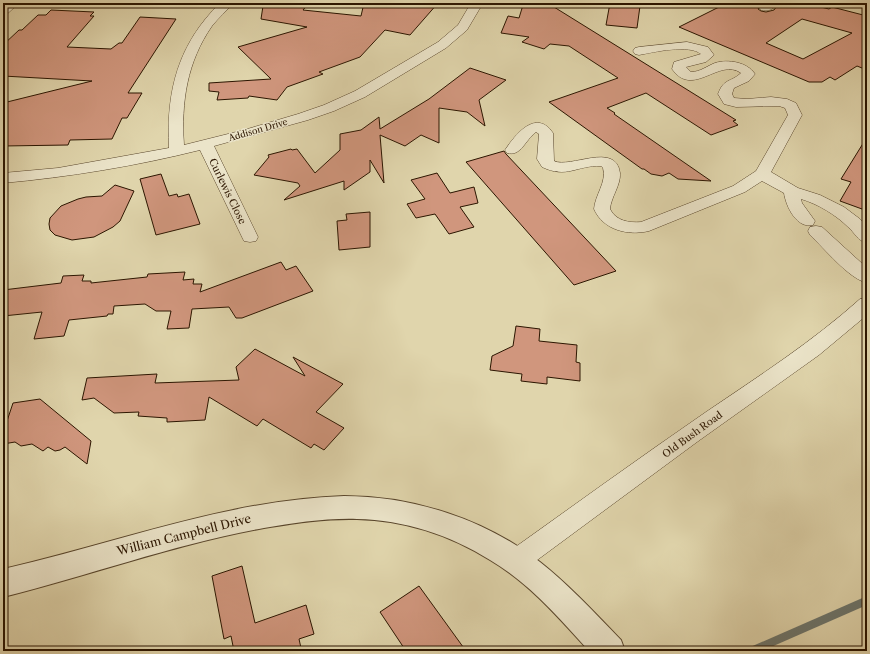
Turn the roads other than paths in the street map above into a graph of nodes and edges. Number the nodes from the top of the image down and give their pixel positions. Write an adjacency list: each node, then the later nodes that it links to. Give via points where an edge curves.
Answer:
1 (13, 3): 4 (street)
2 (227, 3): 7 (street, via 210,20 200,35 184,71 176,100)
3 (477, 3): 6 (street, Addison Drive, via 462,26 442,45 360,94 303,117)
4 (3, 12)
5 (639, 51): 9 (street, via 682,46 697,47 705,50 708,55 681,64 679,69 684,73 701,76 719,66 736,66 748,74 728,86 725,94 728,99 742,104 775,101 792,107 795,115)
6 (206, 144): 7 (street, Addison Drive); 12 (street, Curlewis Close)
7 (177, 150): 10 (street, Addison Drive, via 58,172)
8 (512, 150): 9 (street, via 525,132 539,128 546,133 547,164 565,168 596,161 608,165 612,170 611,180 602,205 603,212 612,222 632,228 643,227 708,202 743,187)
9 (762, 174): 11 (street)
10 (3, 178)
11 (792, 191): 13 (street, via 814,198 838,211 854,223); 14 (street, via 794,204 814,228)
12 (250, 237)
13 (867, 238)
14 (867, 277)
15 (867, 304): 16 (street, Old Bush Road, via 853,318 813,348)
16 (516, 561): 17 (street, William Campbell Drive, via 458,530 419,517 384,510 319,508 257,517 197,530); 18 (street, William Campbell Drive, via 568,605)
17 (3, 583)
18 (610, 651)

